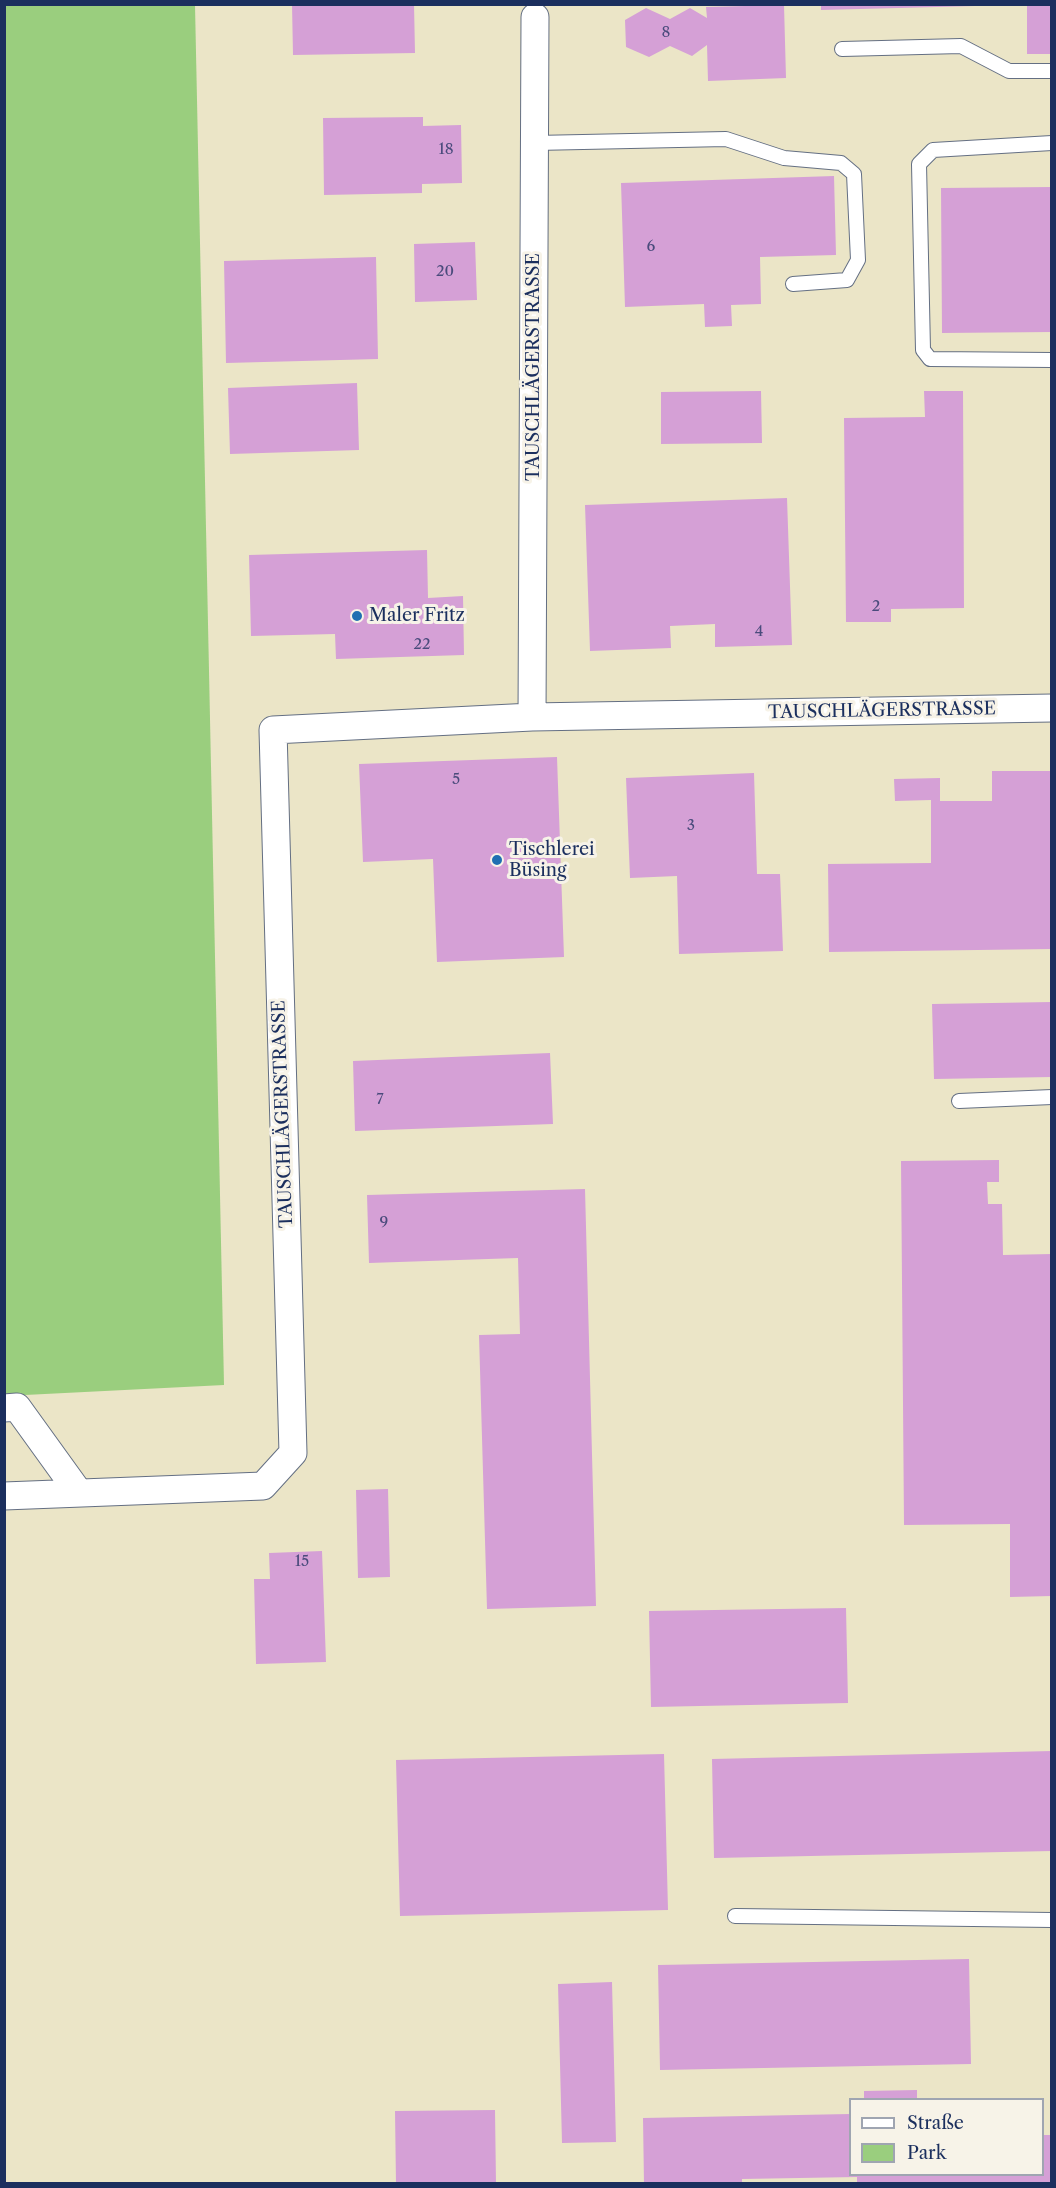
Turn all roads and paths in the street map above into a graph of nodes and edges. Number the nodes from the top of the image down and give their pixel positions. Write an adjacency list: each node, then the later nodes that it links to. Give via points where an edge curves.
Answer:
1 (535, 17): 4 (street, TAUSCHLÄGERSTRASSE)
2 (842, 49): 3 (lane, via 960,46 1009,71)
3 (1052, 71)
4 (535, 143): 6 (lane, via 726,139 784,158 841,164 854,174 858,260 847,280); 9 (street, TAUSCHLÄGERSTRASSE)
5 (1052, 143): 7 (lane, via 933,150 919,164 923,350 930,359)
6 (793, 284)
7 (1052, 360)
8 (1052, 708): 9 (street, TAUSCHLÄGERSTRASSE)
9 (532, 717): 13 (street, TAUSCHLÄGERSTRASSE, via 273,730 293,1453 264,1486)
10 (1052, 1097): 11 (lane)
11 (959, 1101)
12 (4, 1408): 13 (street, via 17,1407)
13 (79, 1493): 14 (street, TAUSCHLÄGERSTRASSE)
14 (4, 1496)
15 (735, 1916): 16 (lane)
16 (1052, 1920)

